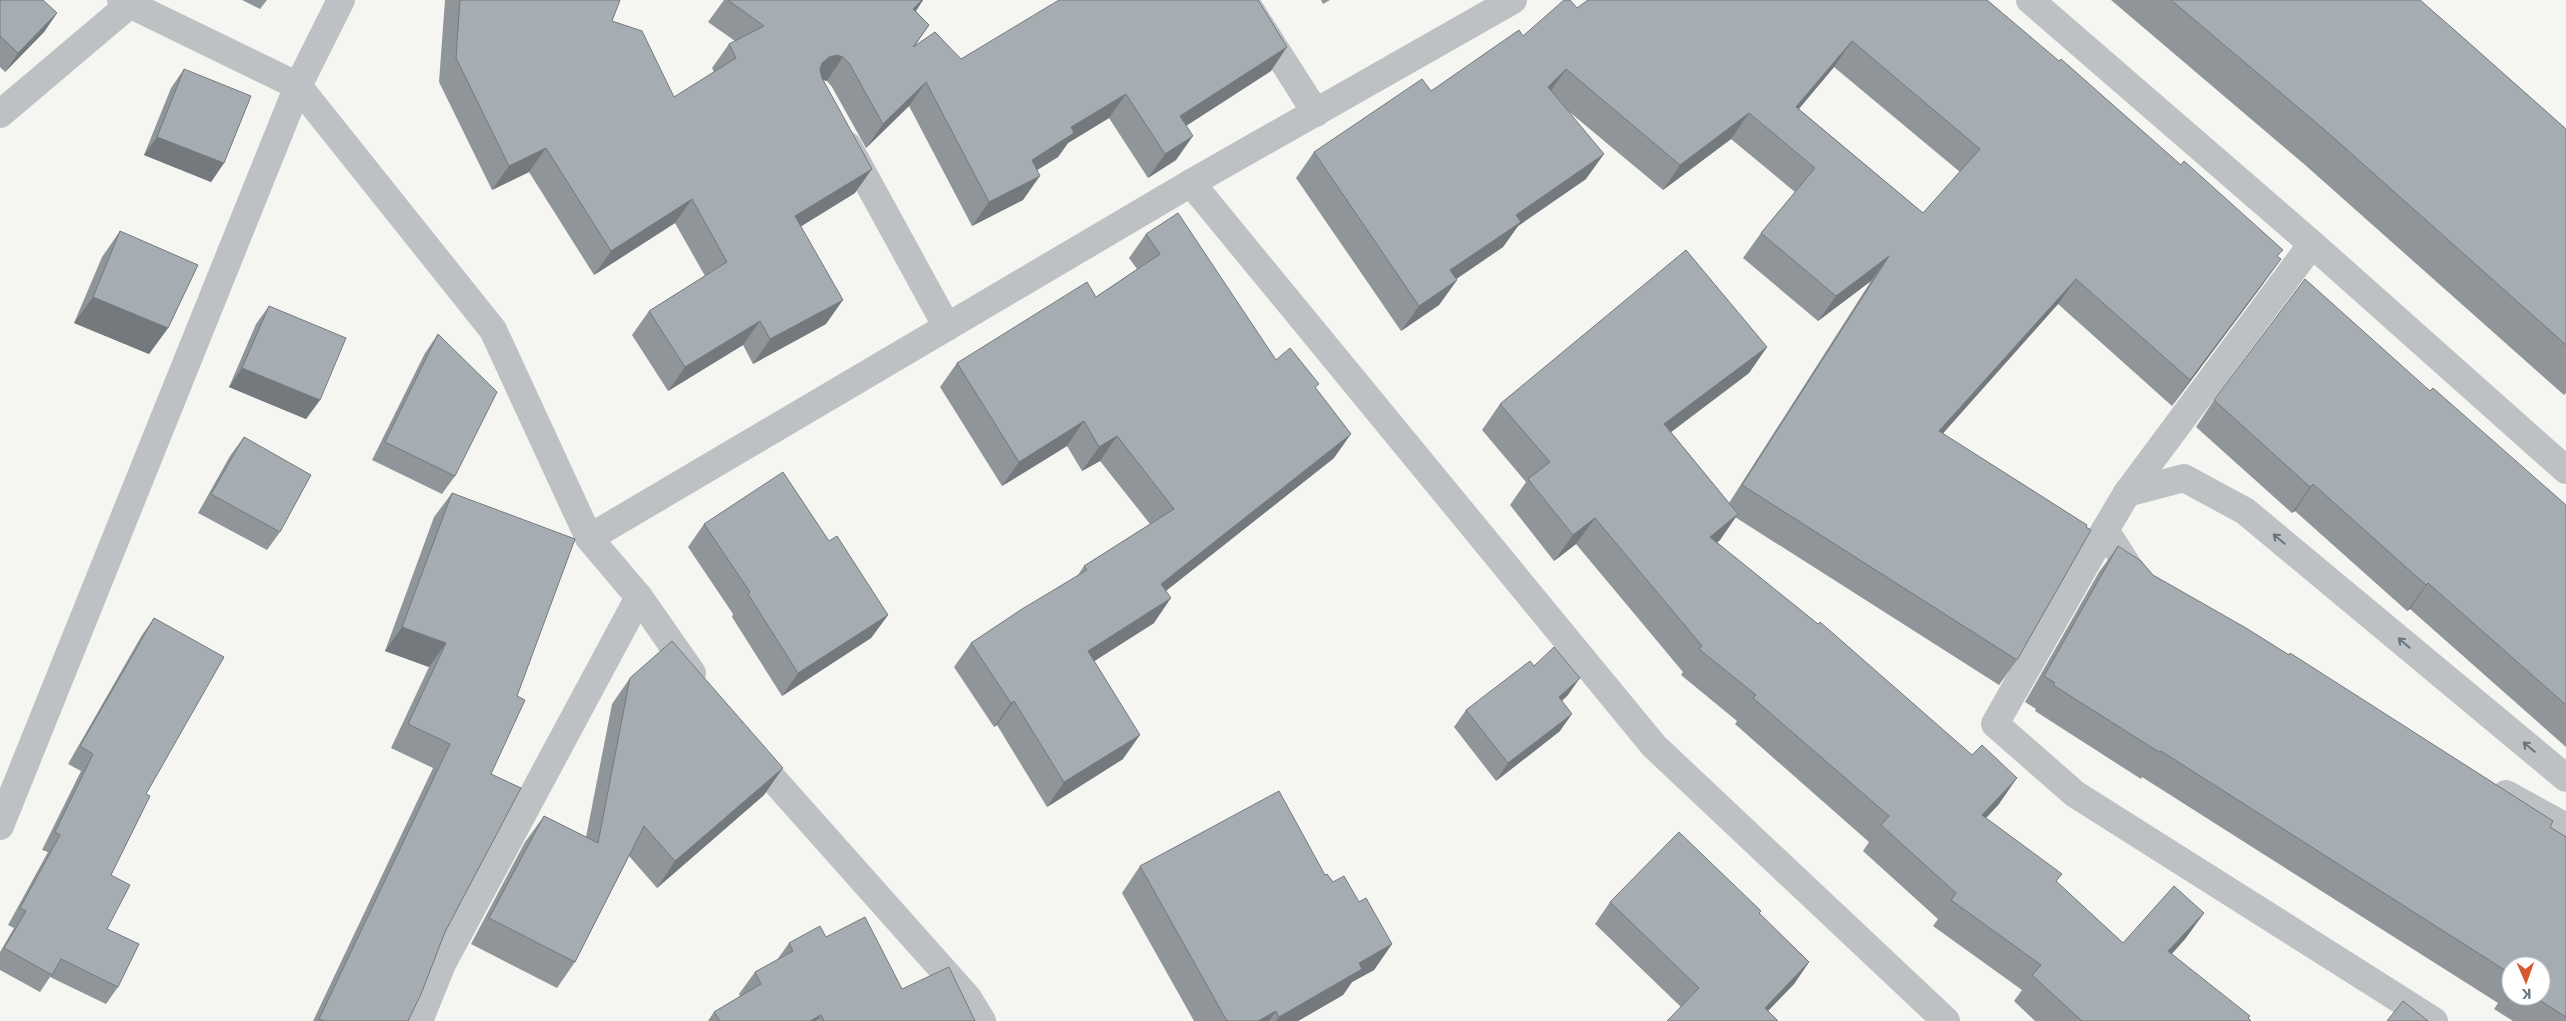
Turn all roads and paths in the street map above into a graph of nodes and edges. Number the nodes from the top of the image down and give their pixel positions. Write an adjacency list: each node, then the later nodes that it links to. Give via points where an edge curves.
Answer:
1 (341, 0): 6 (street)
2 (1244, 0): 7 (street)
3 (1513, 0): 7 (street)
4 (2030, 0): 11 (street)
5 (125, 2): 6 (street); 8 (street)
6 (298, 86): 16 (street, via 492,330); 23 (street)
7 (1316, 113): 10 (street)
8 (0, 114)
9 (834, 121): 12 (street)
10 (1191, 183): 12 (street); 27 (street, via 1654,746)
11 (2312, 244): 13 (street); 14 (street)
12 (947, 327): 16 (street)
13 (2566, 470)
14 (2127, 493): 15 (street); 21 (street, one-way to 14, via 2245,511 2184,478)
15 (2105, 530): 18 (street, via 2142,588); 28 (street, via 1995,724 2075,794)
16 (589, 538): 17 (street)
17 (639, 597): 19 (street); 25 (street, via 442,964)
18 (2159, 598)
19 (704, 691)
20 (732, 730): 26 (street, via 968,998)
21 (2566, 778)
22 (2482, 780): 24 (street)
23 (0, 826)
24 (2566, 828)
25 (419, 1021)
26 (982, 1021)
27 (1946, 1021)
28 (2434, 1021)

